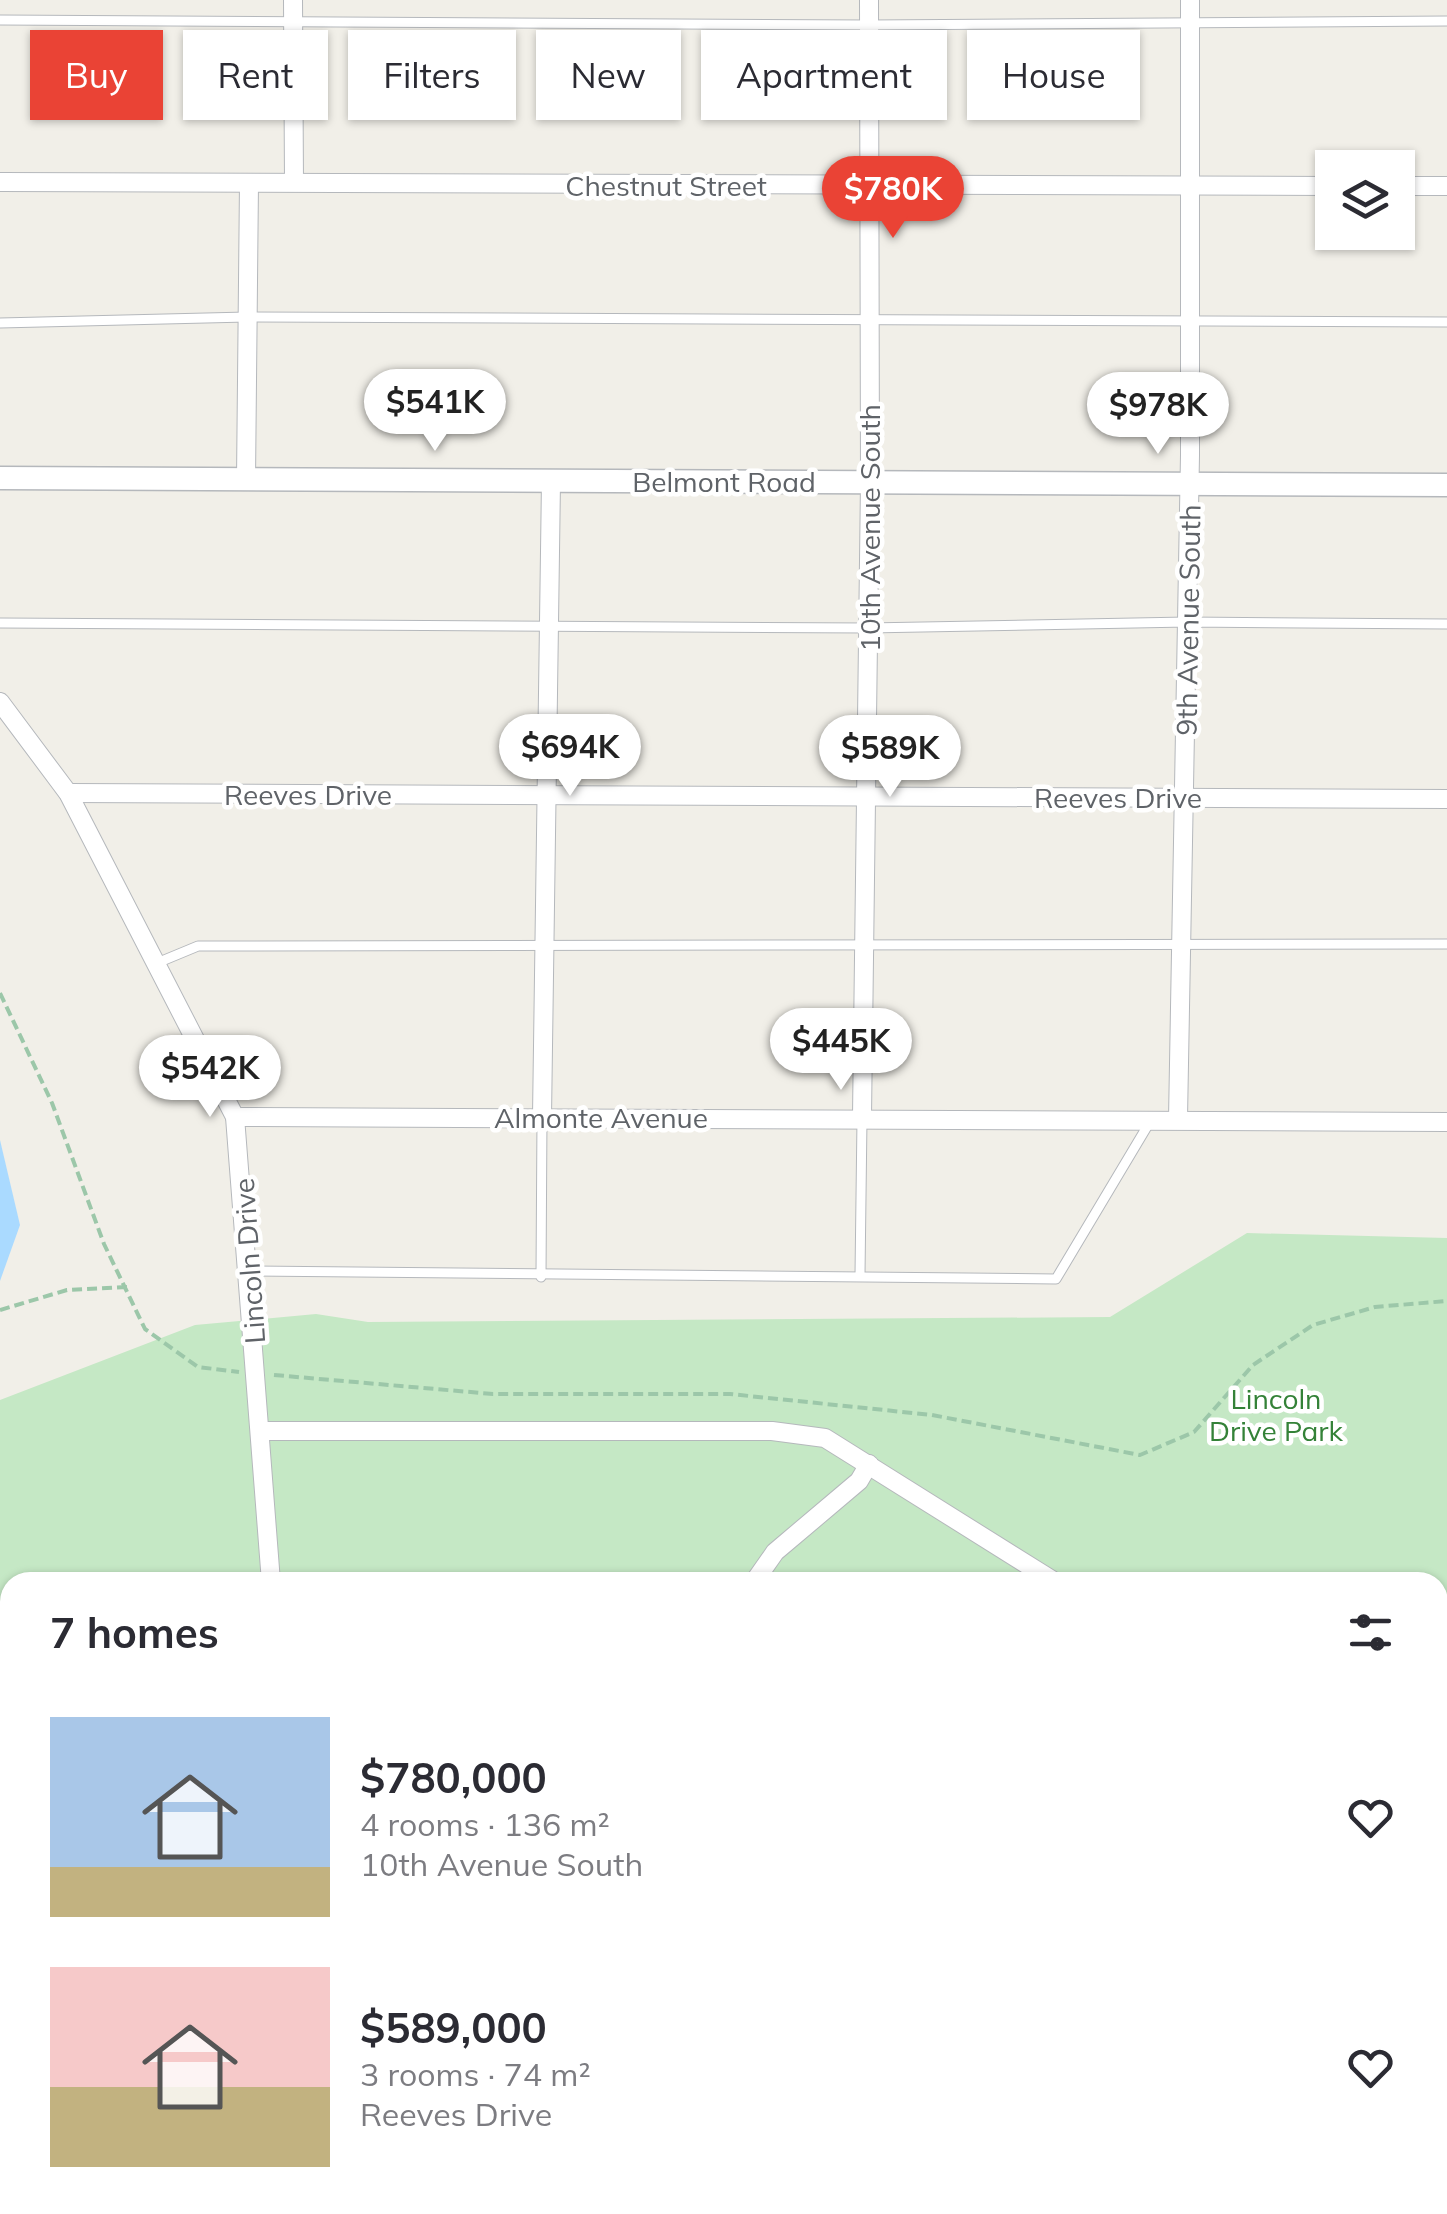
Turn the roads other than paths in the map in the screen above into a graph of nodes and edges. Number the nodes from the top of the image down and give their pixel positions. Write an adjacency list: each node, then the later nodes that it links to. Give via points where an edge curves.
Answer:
1 (293, 0): 6 (street)
2 (869, 0): 8 (street, 10th Avenue South)
3 (1190, 0): 7 (street, 9th Avenue South)
4 (0, 20): 6 (lane)
5 (1447, 21): 7 (lane)
6 (294, 23): 8 (lane); 10 (street)
7 (1190, 25): 8 (lane); 13 (street, 9th Avenue South)
8 (869, 26): 12 (street, 10th Avenue South)
9 (0, 182): 11 (street, Chestnut Street)
10 (294, 182): 11 (street, Chestnut Street); 12 (street, Chestnut Street)
11 (249, 183): 17 (street)
12 (869, 186): 13 (street, Chestnut Street); 18 (street, 10th Avenue South)
13 (1191, 186): 14 (street, Chestnut Street); 19 (street, 9th Avenue South)
14 (1315, 186)
15 (1415, 186): 16 (street)
16 (1447, 186)
17 (248, 318): 18 (lane); 21 (lane); 23 (street)
18 (870, 319): 19 (lane); 25 (street, 10th Avenue South)
19 (1190, 320): 20 (lane); 26 (street, 9th Avenue South)
20 (1447, 322)
21 (0, 323)
22 (0, 478): 23 (street, Belmont Road)
23 (246, 479): 24 (street, Belmont Road)
24 (551, 481): 25 (street, Belmont Road); 31 (street)
25 (870, 482): 26 (street, Belmont Road); 32 (street, 10th Avenue South)
26 (1190, 483): 27 (street, Belmont Road); 28 (street, 9th Avenue South)
27 (1447, 485)
28 (1187, 622): 30 (lane); 32 (lane); 37 (street, 9th Avenue South)
29 (0, 623): 31 (lane)
30 (1447, 624)
31 (549, 626): 32 (lane); 35 (street)
32 (868, 628): 36 (street, 10th Avenue South)
33 (0, 702): 34 (street, Lincoln Drive)
34 (68, 793): 35 (street, Reeves Drive); 43 (street, Lincoln Drive)
35 (546, 796): 36 (street, Reeves Drive); 42 (street)
36 (867, 796): 37 (street, Reeves Drive); 41 (street, 10th Avenue South)
37 (1185, 797): 38 (street, Reeves Drive); 39 (street, 9th Avenue South)
38 (1447, 799)
39 (1182, 944): 40 (lane); 41 (lane); 48 (street, 9th Avenue South)
40 (1447, 944)
41 (864, 946): 42 (lane); 46 (street, 10th Avenue South)
42 (544, 948): 43 (lane, via 198,946); 45 (street)
43 (154, 964): 44 (street, Lincoln Drive)
44 (235, 1117): 45 (street, Almonte Avenue); 50 (street, Lincoln Drive)
45 (542, 1117): 46 (street, Almonte Avenue); 52 (lane)
46 (862, 1117): 47 (street, Almonte Avenue); 51 (lane)
47 (1152, 1119): 48 (street, Almonte Avenue); 51 (lane, via 1056,1279)
48 (1178, 1119): 49 (street, Almonte Avenue)
49 (1447, 1122)
50 (249, 1271): 52 (lane); 53 (street, Lincoln Drive)
51 (860, 1275): 52 (lane)
52 (541, 1277)
53 (262, 1431): 54 (street, via 772,1431 824,1438); 55 (street, Lincoln Drive)
54 (870, 1464): 56 (street); 57 (street)
55 (269, 1572)
56 (759, 1572)
57 (1039, 1572)

